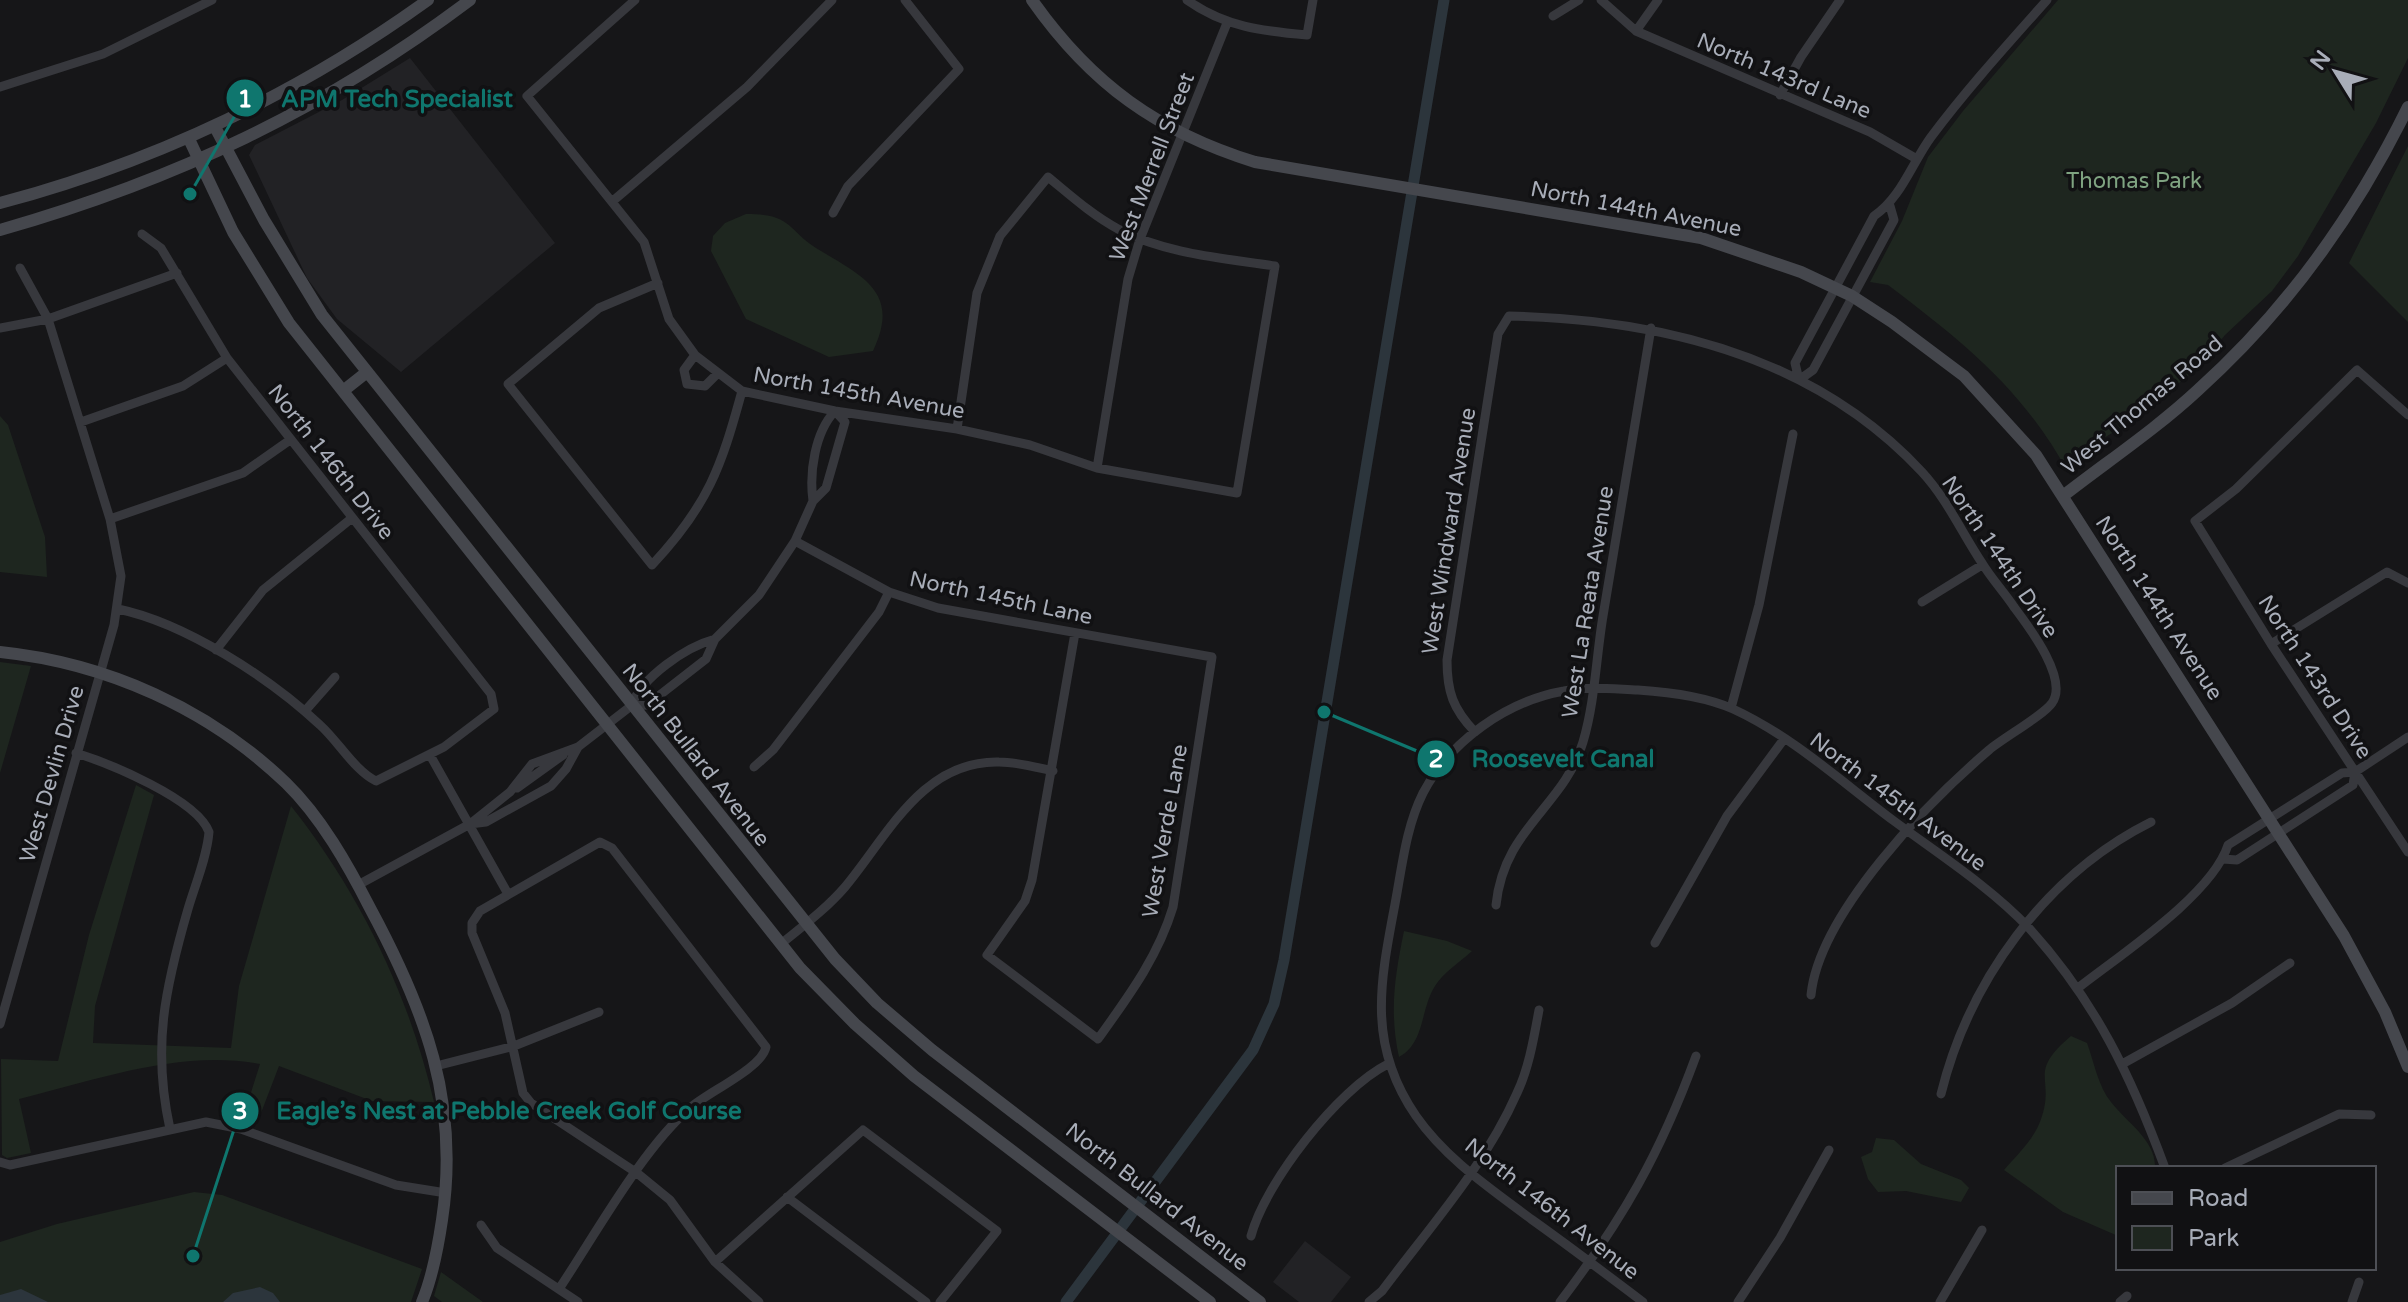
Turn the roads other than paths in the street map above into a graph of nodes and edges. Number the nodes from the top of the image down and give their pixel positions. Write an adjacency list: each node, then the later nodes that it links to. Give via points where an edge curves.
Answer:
1 (212, 0): 18 (street, via 103,54)
2 (428, 0): 21 (main road, via 334,62)
3 (470, 0): 24 (main road, via 361,75)
4 (635, 0): 27 (street, North 145th Avenue, via 527,96)
5 (832, 0): 27 (street, via 747,87)
6 (905, 0): 30 (street, via 959,69 848,186)
7 (1032, 0): 22 (main road, North 144th Avenue, via 1092,72 1127,102)
8 (1187, 0): 16 (street)
9 (1313, 0): 16 (street, via 1307,35)
10 (1579, 0): 15 (street)
11 (1601, 0): 17 (street, North 143rd Lane)
12 (1658, 0): 17 (street)
13 (1840, 0): 19 (street)
14 (2047, 0): 25 (street)
15 (1553, 16)
16 (1227, 23): 22 (street, West Merrell Street)
17 (1636, 31): 19 (street, North 143rd Lane)
18 (0, 87)
19 (1780, 95): 25 (street, North 143rd Lane, via 1870,132)
20 (2408, 107): 57 (main road, West Thomas Road, via 2357,200 2283,302 2197,391)
21 (215, 127): 23 (main road); 24 (main road, North Bullard Avenue)
22 (1182, 136): 33 (street, West Merrell Street); 37 (main road, North 144th Avenue, via 1255,162 1701,238)
23 (189, 139): 26 (main road); 28 (main road)
24 (227, 148): 26 (main road); 45 (main road, North Bullard Avenue, via 309,297)
25 (1915, 158): 29 (street)
26 (200, 161): 31 (main road); 48 (main road, via 270,295)
27 (614, 200): 36 (street, North 145th Avenue, via 644,242)
28 (0, 203)
29 (1890, 206): 37 (street, via 1874,216); 38 (street, via 1894,220)
30 (833, 213)
31 (0, 230)
32 (142, 234): 35 (street, North 146th Drive, via 161,248)
33 (1140, 239): 53 (street, via 1091,212 1048,177 1000,236 977,293); 56 (street, West Merrell Street, via 1120,320); 56 (street, North 145th Avenue, via 1275,266 1237,493)
34 (20, 268): 39 (street, West Devlin Drive)
35 (177, 273): 39 (street); 44 (street, North 146th Drive)
36 (658, 283): 43 (street, North 145th Avenue, via 669,319); 49 (street, via 599,308 508,384 652,565 698,512 723,461)
37 (1837, 289): 38 (main road, North 144th Avenue); 47 (street, via 1795,363)
38 (1852, 296): 47 (street, via 1813,370); 57 (main road, North 144th Avenue, via 1964,376 2014,428)
39 (48, 319): 41 (street); 52 (street, West Devlin Drive)
40 (1504, 321): 42 (street, North 144th Drive, via 1509,316 1556,317); 80 (street, West Windward Avenue, via 1447,660 1453,706)
41 (0, 328)
42 (1651, 328): 47 (street, North 144th Drive, via 1744,356); 75 (street, West La Reata Avenue)
43 (695, 355): 46 (street, North 145th Avenue); 46 (street, via 684,370 687,384 705,386)
44 (227, 358): 52 (street, via 183,386); 55 (street, North 146th Drive)
45 (367, 372): 48 (main road); 76 (main road, North Bullard Avenue)
46 (718, 373): 49 (street, North 145th Avenue)
47 (1799, 380): 62 (street, North 144th Drive, via 1866,424 1922,472)
48 (343, 391): 79 (main road)
49 (742, 391): 50 (street, North 145th Avenue)
50 (835, 411): 53 (street, North 145th Avenue); 58 (street, via 824,422 810,480); 58 (street, via 845,422 843,431 831,478)
51 (2408, 415): 69 (street, North 143rd Drive, via 2357,370 2236,489 2195,521)
52 (81, 422): 60 (street, West Devlin Drive)
53 (957, 429): 56 (street, North 145th Avenue, via 1030,445)
54 (1793, 434): 77 (street, via 1759,605)
55 (290, 440): 59 (street, North 146th Drive); 60 (street, via 243,473)
56 (1097, 468)
57 (2063, 496): 91 (main road, North 144th Avenue)
58 (813, 501): 61 (street)
59 (352, 518): 70 (street, via 263,590); 85 (street, North 146th Drive, via 491,694 494,709)
60 (110, 519): 66 (street, West Devlin Drive, via 121,576)
61 (795, 541): 64 (street, North 145th Lane); 68 (street, via 759,595)
62 (1982, 565): 65 (street); 94 (street, North 144th Drive, via 2030,631 2057,689 2052,704 1956,778)
63 (2408, 583): 69 (street, via 2387,572)
64 (889, 592): 67 (street, North 145th Lane, via 938,608); 86 (street, via 773,750)
65 (1922, 602)
66 (118, 609): 70 (street); 73 (street, West Devlin Drive)
67 (1075, 633): 72 (street, North 145th Lane); 87 (street)
68 (715, 639): 76 (street, via 696,644 636,692); 76 (street, via 706,659 647,705)
69 (2271, 644): 88 (street, North 143rd Drive)
70 (216, 650): 78 (street)
71 (0, 652): 73 (main road)
72 (1212, 657): 87 (street, West Verde Lane, via 1166,933 1098,1039 987,955 1025,901)
73 (100, 673): 84 (street, West Devlin Drive); 98 (main road, via 133,684 217,728 285,783 307,805)
74 (335, 677): 78 (street)
75 (1593, 688): 77 (street, North 145th Avenue, via 1688,696); 80 (street, North 145th Avenue, via 1565,690 1519,705); 100 (street, West La Reata Avenue, via 1582,747 1571,771 1511,849 1498,882)
76 (631, 706): 79 (street); 101 (main road, North Bullard Avenue)
77 (1731, 708): 82 (street, North 145th Avenue)
78 (305, 711): 85 (street, via 376,781)
79 (606, 725): 83 (street); 104 (main road)
80 (1475, 732): 114 (street, via 1444,759 1410,825 1380,993)
81 (2408, 737): 88 (street)
82 (1784, 739): 94 (street, North 145th Avenue); 103 (street, via 1727,816)
83 (578, 747): 93 (street, via 532,764 510,792); 93 (street, via 551,786 486,822)
84 (76, 753): 110 (street, West Devlin Drive); 119 (street, via 151,785 204,821 209,832 161,1017 160,1071)
85 (430, 755): 93 (street)
86 (754, 767)
87 (1053, 771): 101 (street, via 996,762 941,777 909,803 844,888)
88 (2355, 772): 89 (street, via 2342,773); 90 (street, via 2353,785); 96 (street, North 143rd Drive)
89 (2321, 786): 90 (street); 91 (street)
90 (2329, 800): 95 (street)
91 (2271, 818): 95 (main road, North 144th Avenue); 97 (street, via 2228,845)
92 (2151, 822): 102 (street, via 2122,836 2073,875)
93 (470, 824): 98 (street); 99 (street)
94 (1906, 830): 102 (street, North 145th Avenue); 107 (street, via 1824,946)
95 (2279, 831): 97 (street, via 2237,860); 116 (main road, North 144th Avenue, via 2344,936)
96 (2408, 852)
97 (2223, 859): 106 (street, via 2162,923)
98 (358, 885): 115 (main road, via 415,998)
99 (508, 894): 111 (street, via 480,911 471,928 495,982); 124 (street, via 600,842 612,848 763,1039 764,1054 684,1114)
100 (1496, 905)
101 (804, 925): 104 (street); 141 (main road, North Bullard Avenue, via 911,1033)
102 (2026, 925): 106 (street, North 145th Avenue); 117 (street, via 1985,978 1961,1026)
103 (1655, 943)
104 (781, 944): 140 (main road, via 836,1006 905,1068)
105 (2290, 963): 113 (street, via 2232,1003)
106 (2078, 988): 113 (street, North 145th Avenue)
107 (1811, 995)
108 (1539, 1010): 125 (street, via 1519,1090)
109 (599, 1012): 111 (street)
110 (0, 1024)
111 (514, 1046): 115 (street); 124 (street, via 526,1098)
112 (1696, 1056): 132 (street, via 1655,1157)
113 (2124, 1063): 122 (street, North 145th Avenue)
114 (1388, 1064): 125 (street, North 146th Avenue, via 1427,1131); 130 (street, via 1366,1075 1332,1107 1258,1209)
115 (436, 1066): 126 (main road, via 446,1123)
116 (2408, 1067)
117 (1941, 1094)
118 (2371, 1115): 123 (street, via 2339,1114)
119 (170, 1129): 121 (street, via 10,1165); 126 (street, via 206,1122 241,1129 396,1185)
120 (1829, 1150): 145 (street)
121 (0, 1162)
122 (2164, 1166)
123 (2229, 1166)
124 (637, 1173): 131 (street, via 670,1200); 134 (street)
125 (1470, 1173): 132 (street, North 146th Avenue); 142 (street)
126 (446, 1193): 135 (main road)
127 (787, 1197): 131 (street); 138 (street); 139 (street, via 863,1130 997,1231)
128 (481, 1225): 134 (street, via 497,1248)
129 (1982, 1230): 146 (street)
130 (1251, 1236)
131 (715, 1262): 137 (street)
132 (1590, 1262): 143 (street); 144 (street, North 146th Avenue)
133 (2359, 1282): 147 (street)
134 (559, 1289): 136 (street)
135 (422, 1302)
136 (578, 1302)
137 (759, 1302)
138 (926, 1302)
139 (940, 1302)
140 (1210, 1302)
141 (1260, 1302)
142 (1369, 1302)
143 (1560, 1302)
144 (1643, 1302)
145 (1738, 1302)
146 (1940, 1302)
147 (2352, 1302)

